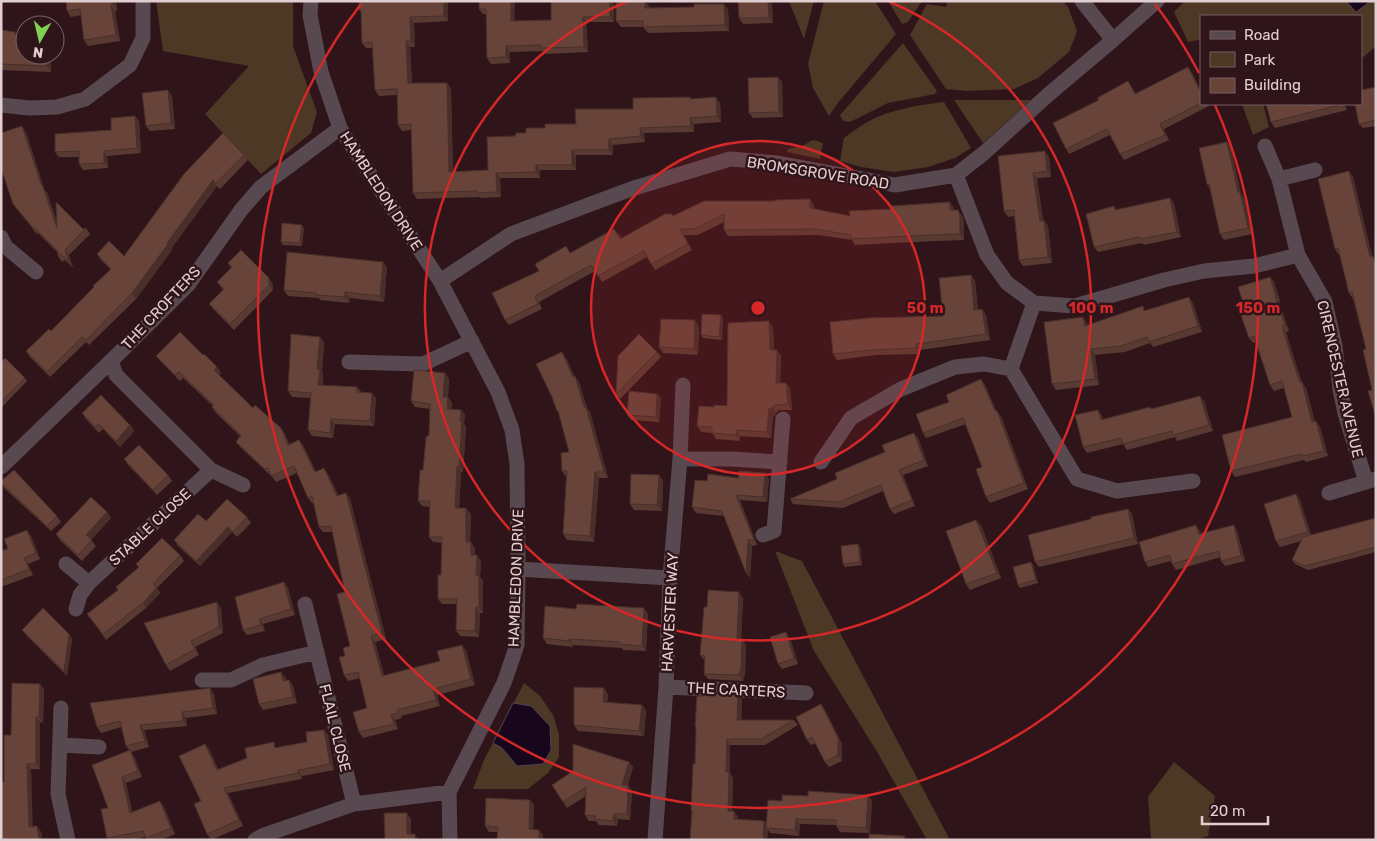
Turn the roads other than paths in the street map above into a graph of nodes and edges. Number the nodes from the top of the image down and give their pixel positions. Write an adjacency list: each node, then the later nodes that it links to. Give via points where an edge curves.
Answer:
1 (144, 1): 6 (street, via 143,38 130,65 85,99 57,107)
2 (311, 1): 7 (street, HAMBLEDON DRIVE, via 310,15 321,72)
3 (1082, 1): 5 (street)
4 (1157, 1): 5 (street, BROMSGROVE ROAD)
5 (1114, 40): 10 (street, BROMSGROVE ROAD)
6 (1, 105)
7 (340, 128): 15 (street, HAMBLEDON DRIVE); 18 (street, THE CROFTERS, via 262,187 241,210 188,285)
8 (1265, 146): 11 (street, CIRENCESTER AVENUE)
9 (1315, 170): 11 (street)
10 (956, 175): 15 (street, BROMSGROVE ROAD, via 895,185 778,163 730,159 631,189 511,234); 16 (street, via 987,255 1007,283)
11 (1279, 179): 13 (street, CIRENCESTER AVENUE)
12 (1, 237): 14 (street, via 6,247)
13 (1298, 255): 16 (street, via 1254,266 1204,271 1164,280 1075,306); 29 (street, CIRENCESTER AVENUE, via 1325,302 1345,412)
14 (36, 272)
15 (440, 281): 17 (street, HAMBLEDON DRIVE)
16 (1034, 303): 20 (street)
17 (472, 342): 19 (street, via 423,364); 34 (street, HAMBLEDON DRIVE, via 498,392 512,430 517,464)
18 (111, 361): 26 (street, THE CROFTERS); 27 (street, via 116,375)
19 (349, 362)
20 (1011, 369): 25 (street, via 984,364 955,368 901,390 850,418); 28 (street, via 1077,479 1117,491)
21 (683, 385): 23 (street, HARVESTER WAY)
22 (783, 419): 24 (street)
23 (680, 459): 24 (street); 35 (street, HARVESTER WAY)
24 (780, 462): 32 (street, via 774,531)
25 (821, 462)
26 (1, 466)
27 (211, 470): 30 (street); 36 (street, STABLE CLOSE)
28 (1193, 481)
29 (1371, 481): 31 (street, CIRENCESTER AVENUE)
30 (243, 485)
31 (1329, 493)
32 (763, 535)
33 (66, 564): 36 (street)
34 (518, 569): 35 (street); 46 (street, HAMBLEDON DRIVE, via 517,644 504,683)
35 (670, 578): 41 (street, HARVESTER WAY)
36 (90, 583): 38 (street, STABLE CLOSE, via 80,595)
37 (305, 604): 39 (street, FLAIL CLOSE)
38 (76, 609)
39 (317, 652): 40 (street, via 263,665 231,680); 47 (street, FLAIL CLOSE)
40 (202, 680)
41 (666, 687): 42 (street, THE CARTERS); 51 (street, HARVESTER WAY)
42 (806, 694)
43 (62, 708): 44 (street)
44 (60, 745): 45 (street); 48 (street, via 58,794)
45 (99, 747)
46 (449, 792): 47 (street); 50 (street, HAMBLEDON DRIVE)
47 (354, 804): 49 (street, via 264,834)
48 (68, 840)
49 (255, 840)
50 (450, 840)
51 (655, 840)

